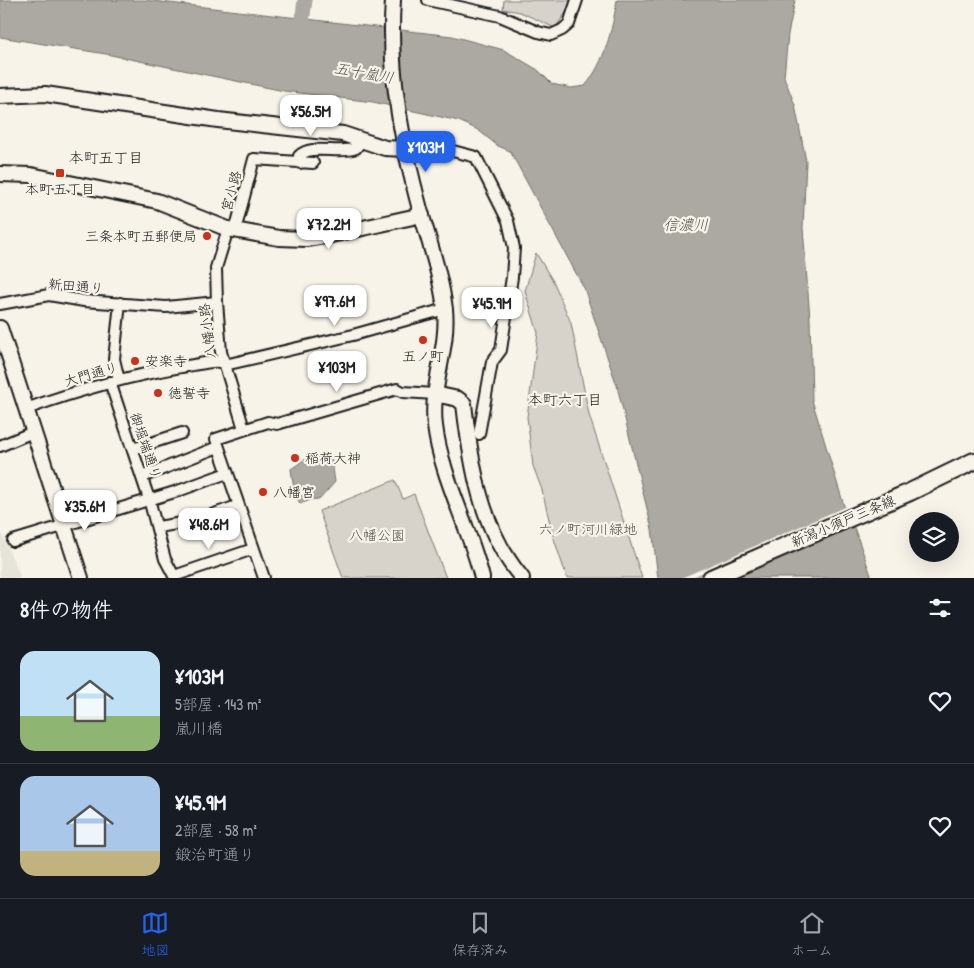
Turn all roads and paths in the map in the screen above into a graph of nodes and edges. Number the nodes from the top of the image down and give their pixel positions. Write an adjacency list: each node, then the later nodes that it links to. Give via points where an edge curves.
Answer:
1 (428, 0): 2 (street, via 500,16 551,35 569,24)
2 (577, 0)
3 (393, 1): 6 (street, via 393,70)
4 (0, 96): 5 (street, via 45,94 218,120 342,134)
5 (362, 140): 6 (street, via 386,148); 7 (street, via 356,148 342,152 308,149 299,156)
6 (404, 143): 10 (street); 25 (street, via 476,157 512,235 512,276 501,350 492,362)
7 (300, 163): 8 (street); 11 (street, 宮小路, via 254,159)
8 (313, 163)
9 (0, 174): 11 (street, via 31,175 157,201)
10 (422, 215): 11 (street, via 306,239); 15 (street)
11 (232, 230): 12 (street, 八幡小路, via 216,268)
12 (217, 302): 13 (street, 新田通り, via 166,307); 17 (street, 八幡小路)
13 (120, 303): 14 (street, 新田通り, via 49,295); 19 (street, 新田通り)
14 (0, 304)
15 (445, 309): 17 (street, 大門通り, via 353,335 229,364); 20 (street)
16 (0, 328): 18 (street)
17 (224, 362): 19 (street, 大門通り, via 155,371); 22 (street, 八幡小路)
18 (6, 367): 21 (street)
19 (115, 381): 21 (street, 大門通り); 28 (street, 御堀端通り)
20 (435, 394): 22 (street, via 397,389 277,424 268,422); 41 (street, via 437,437); 42 (street, via 458,399 464,404 470,456 482,500 499,546)
21 (26, 409): 23 (street)
22 (244, 429): 27 (street, via 216,440)
23 (33, 432): 26 (street); 34 (street)
24 (182, 433): 28 (street)
25 (479, 434)
26 (0, 446)
27 (218, 447): 30 (street); 31 (street)
28 (133, 449): 31 (street, 御堀端通り)
29 (974, 461): 43 (main road, 新潟小須戸三条線)
30 (227, 473): 32 (street); 33 (street)
31 (142, 477): 32 (street, 御堀端通り)
32 (149, 499): 34 (street); 35 (street, 御堀端通り)
33 (237, 506): 35 (street, via 194,521); 37 (street)
34 (64, 525): 36 (street); 39 (street)
35 (158, 527): 38 (street, 御堀端通り, via 165,559)
36 (13, 541)
37 (253, 549): 38 (street); 40 (street)
38 (174, 577)
39 (81, 578)
40 (264, 578)
41 (482, 578)
42 (522, 578)
43 (711, 578)

